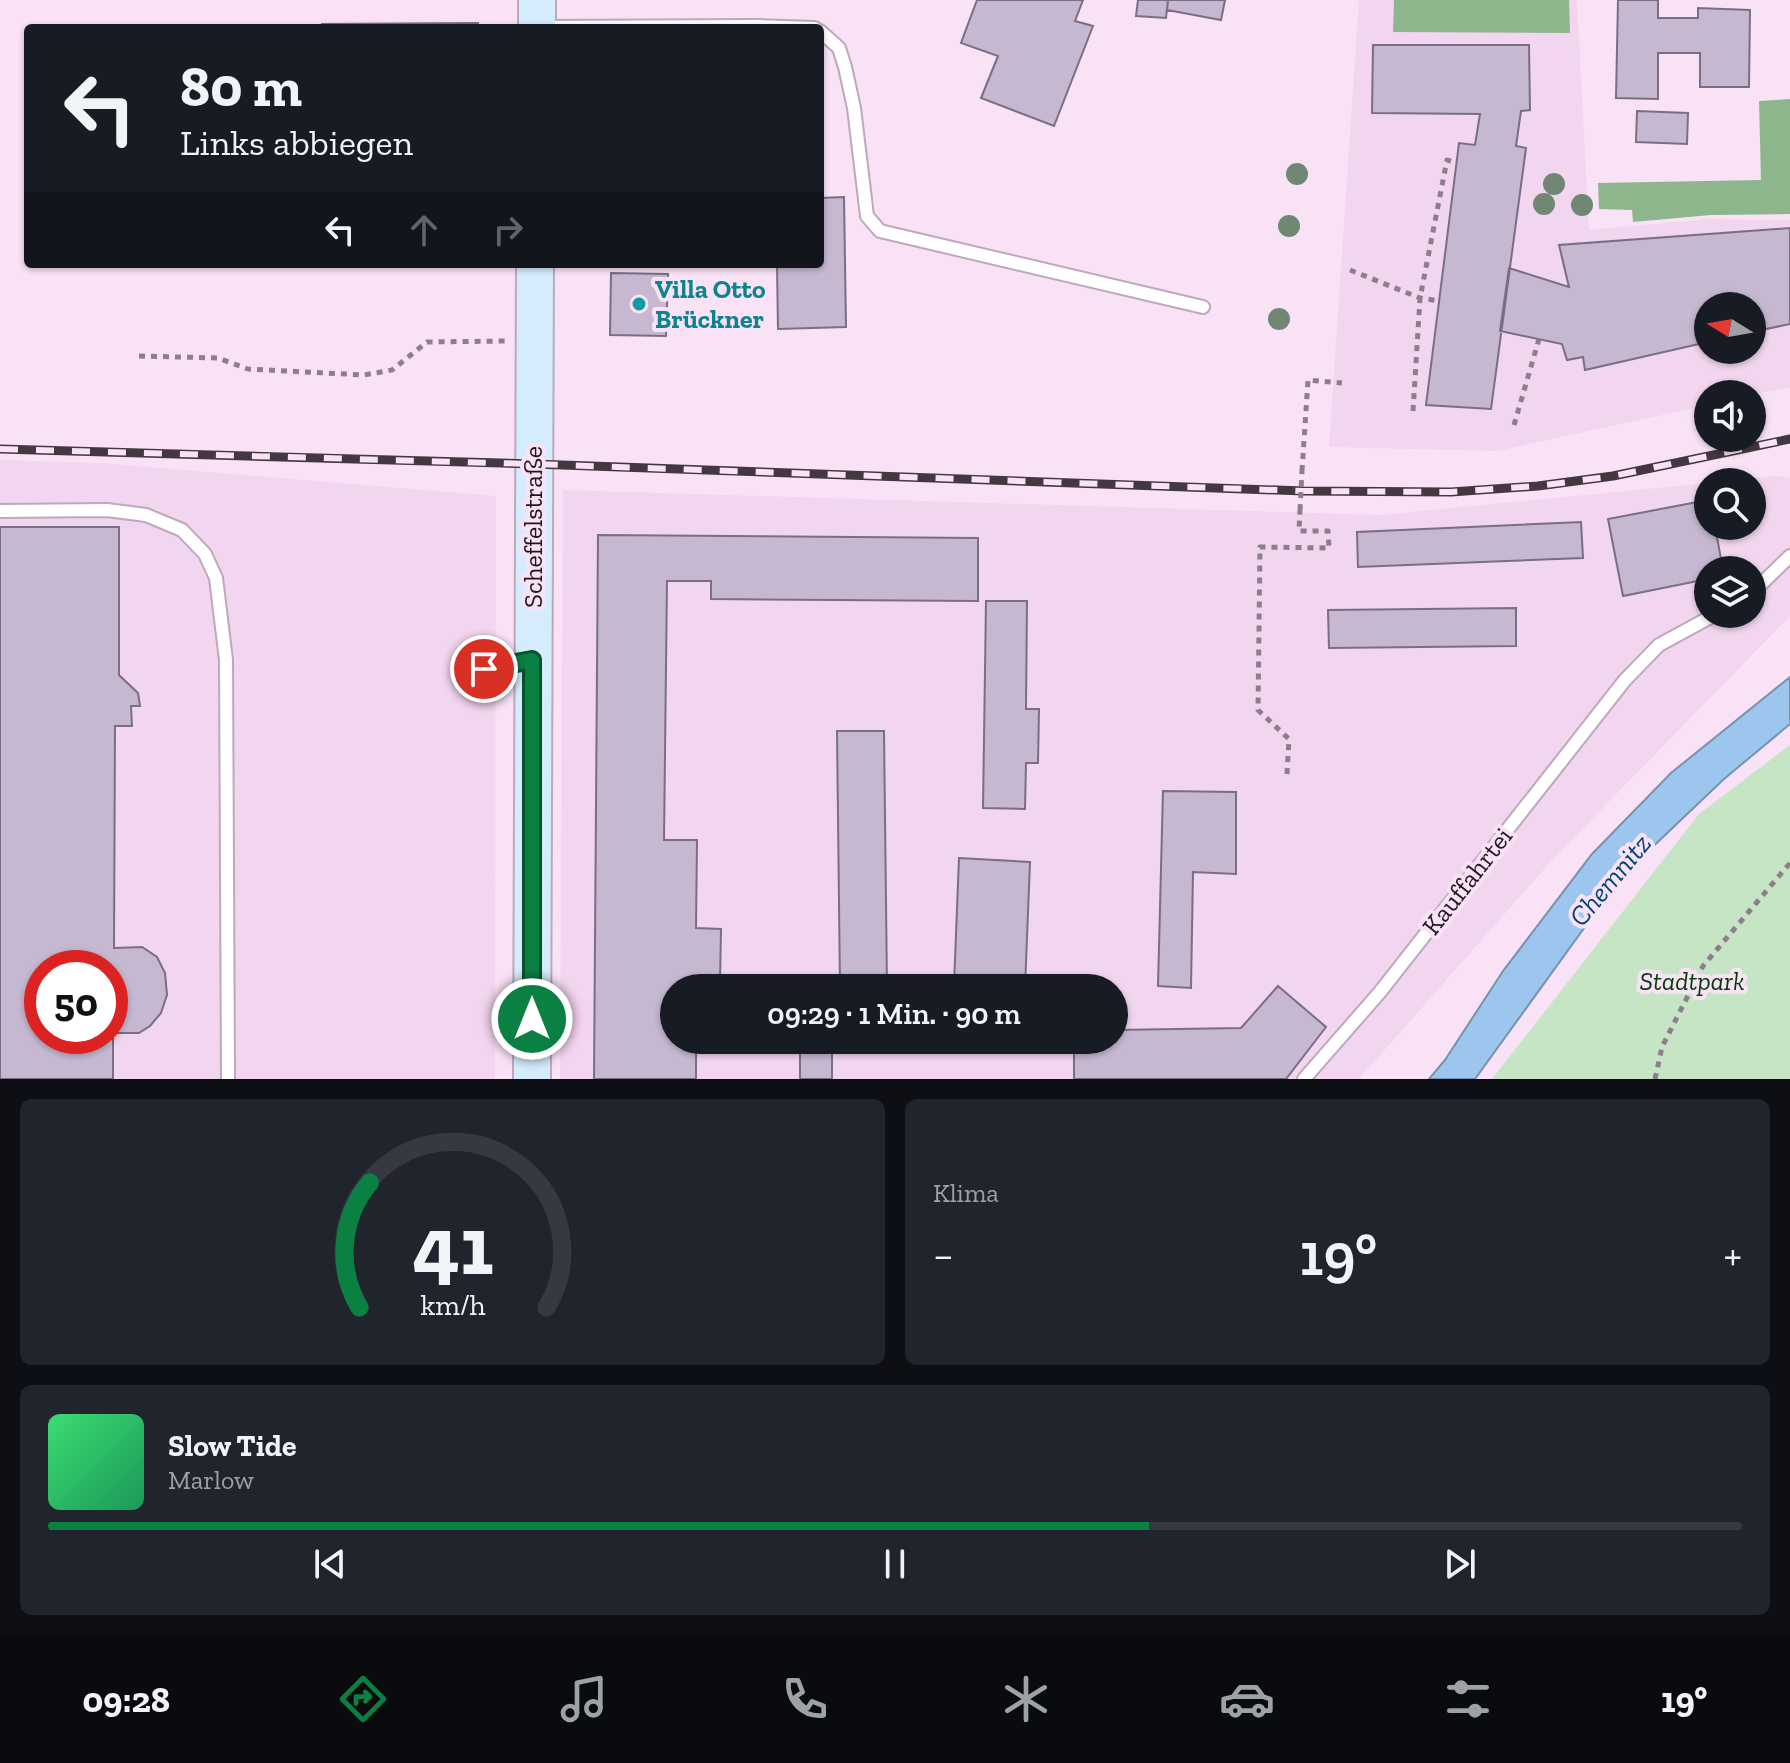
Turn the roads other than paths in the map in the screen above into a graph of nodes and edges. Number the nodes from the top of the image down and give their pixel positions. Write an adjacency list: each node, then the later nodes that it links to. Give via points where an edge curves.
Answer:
1 (537, 18): 2 (lane)
2 (702, 24)
3 (824, 34): 5 (lane, via 839,48 845,67 867,216 880,231)
4 (535, 268): 10 (main road, Scheffelstraße)
5 (1203, 307)
6 (0, 511): 12 (lane, via 146,515 182,530 205,554 216,578 226,660)
7 (1790, 556): 8 (lane)
8 (1766, 579)
9 (1694, 626): 14 (lane, Kauffahrtei, via 1659,645 1625,680 1380,992)
10 (532, 660): 11 (lane); 13 (main road, Scheffelstraße)
11 (460, 674)
12 (228, 1079)
13 (532, 1079)
14 (1304, 1079)

